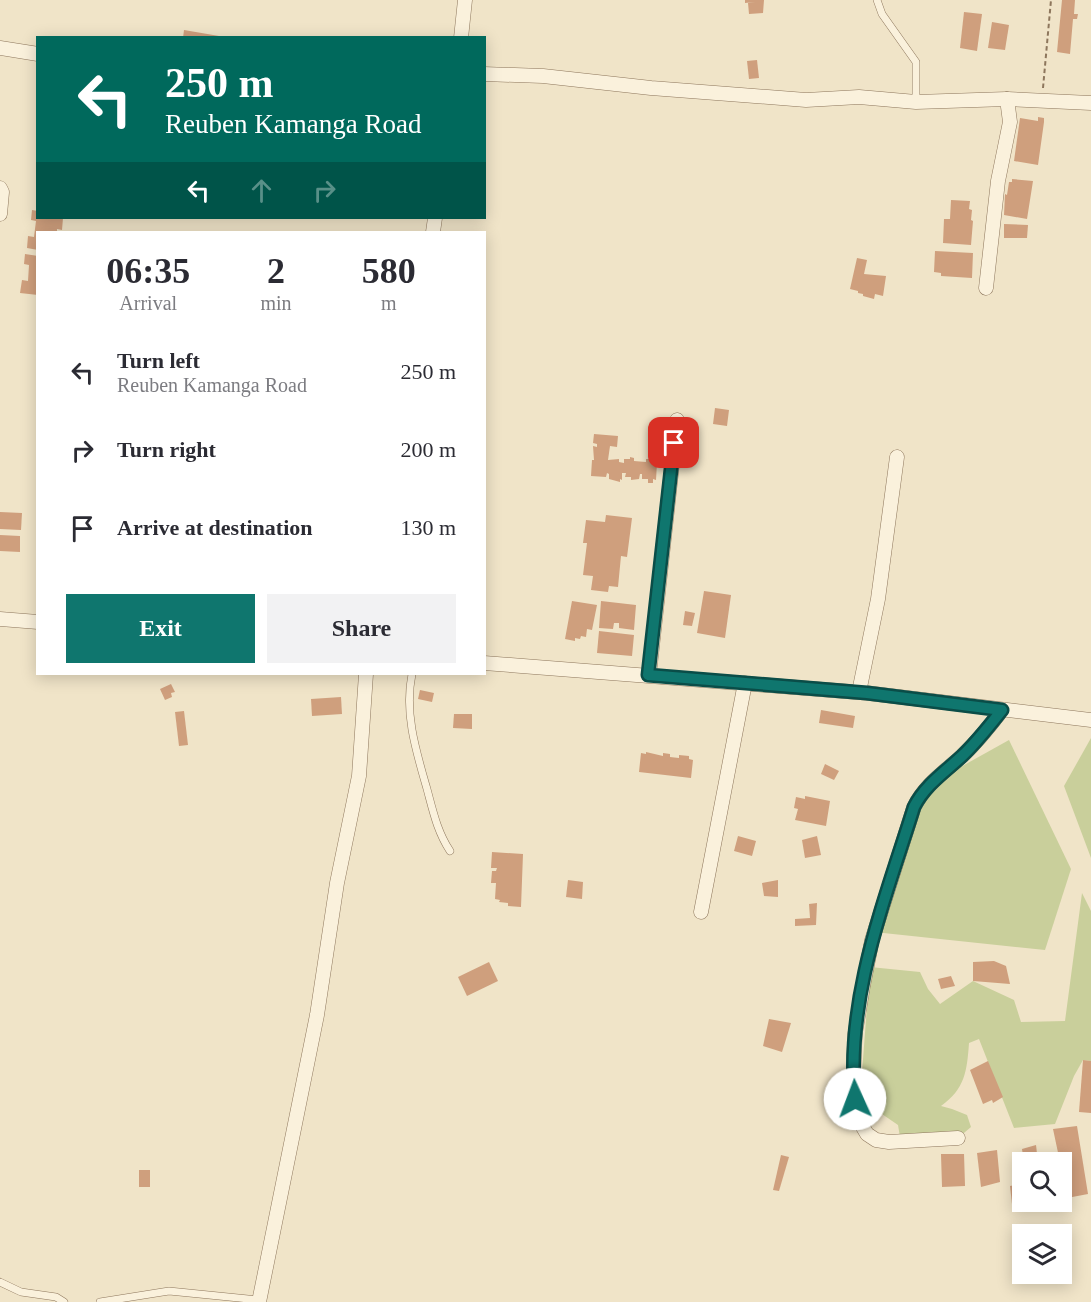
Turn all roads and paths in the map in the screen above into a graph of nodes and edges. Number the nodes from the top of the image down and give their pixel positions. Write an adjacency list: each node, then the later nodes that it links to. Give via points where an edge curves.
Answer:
1 (465, 0): 4 (street)
2 (877, 0): 10 (lane, via 882,14 916,62)
3 (1051, 0): 9 (path)
4 (461, 36)
5 (0, 48): 6 (street)
6 (36, 54)
7 (486, 74): 10 (street, via 806,100)
8 (1007, 99): 9 (street); 10 (street); 14 (street, via 1010,122 998,181)
9 (1042, 100): 11 (street)
10 (916, 102)
11 (1091, 102)
12 (0, 188): 13 (street)
13 (0, 214)
14 (986, 288)
15 (677, 420): 22 (street)
16 (897, 457): 24 (street, via 878,599)
17 (0, 618): 18 (street)
18 (36, 622)
19 (486, 663): 22 (street)
20 (366, 675): 31 (street, via 359,776 337,883 317,1015)
21 (412, 675): 27 (lane, via 411,726 434,820)
22 (648, 675): 23 (street)
23 (745, 683): 24 (street); 28 (street)
24 (859, 692): 25 (street)
25 (1002, 710): 26 (street); 29 (street, via 986,731 920,795 914,807 872,940 855,1034 853,1080 857,1117 867,1134 889,1142)
26 (1091, 720)
27 (450, 851)
28 (701, 912)
29 (958, 1138)
30 (0, 1282): 32 (lane, via 21,1293)
31 (259, 1301): 33 (lane, via 169,1291)
32 (64, 1302)
33 (100, 1302)

